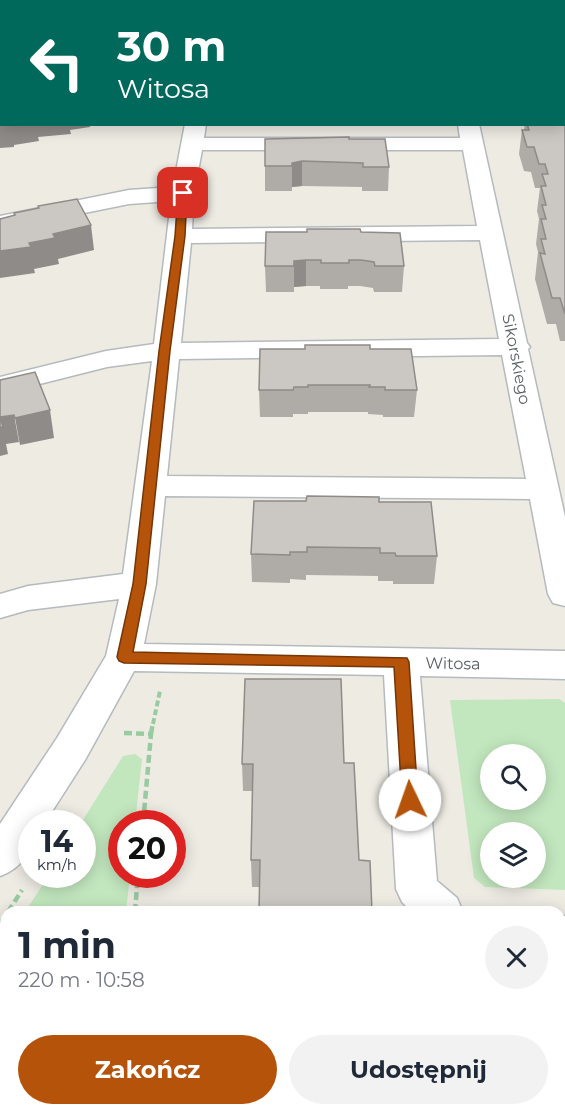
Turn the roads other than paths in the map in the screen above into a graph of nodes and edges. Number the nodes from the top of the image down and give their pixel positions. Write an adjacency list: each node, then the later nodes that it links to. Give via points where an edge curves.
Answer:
1 (195, 134): 2 (street); 3 (street)
2 (470, 134): 5 (street, Sikorskiego)
3 (183, 193): 4 (street, via 129,197); 6 (street)
4 (0, 223)
5 (490, 233): 6 (street); 7 (street, Sikorskiego)
6 (180, 236): 8 (street)
7 (516, 347): 8 (street); 11 (street, Sikorskiego)
8 (165, 351): 9 (street, via 106,359); 10 (street)
9 (0, 386)
10 (151, 486): 11 (street); 12 (street)
11 (542, 489): 13 (street, Sikorskiego)
12 (140, 584): 14 (street, via 28,598); 15 (street)
13 (565, 594)
14 (0, 606)
15 (124, 657): 16 (street, Witosa); 18 (street, via 71,749)
16 (401, 662): 17 (street, Witosa); 19 (street, via 417,889)
17 (565, 665)
18 (0, 858)
19 (435, 906)

